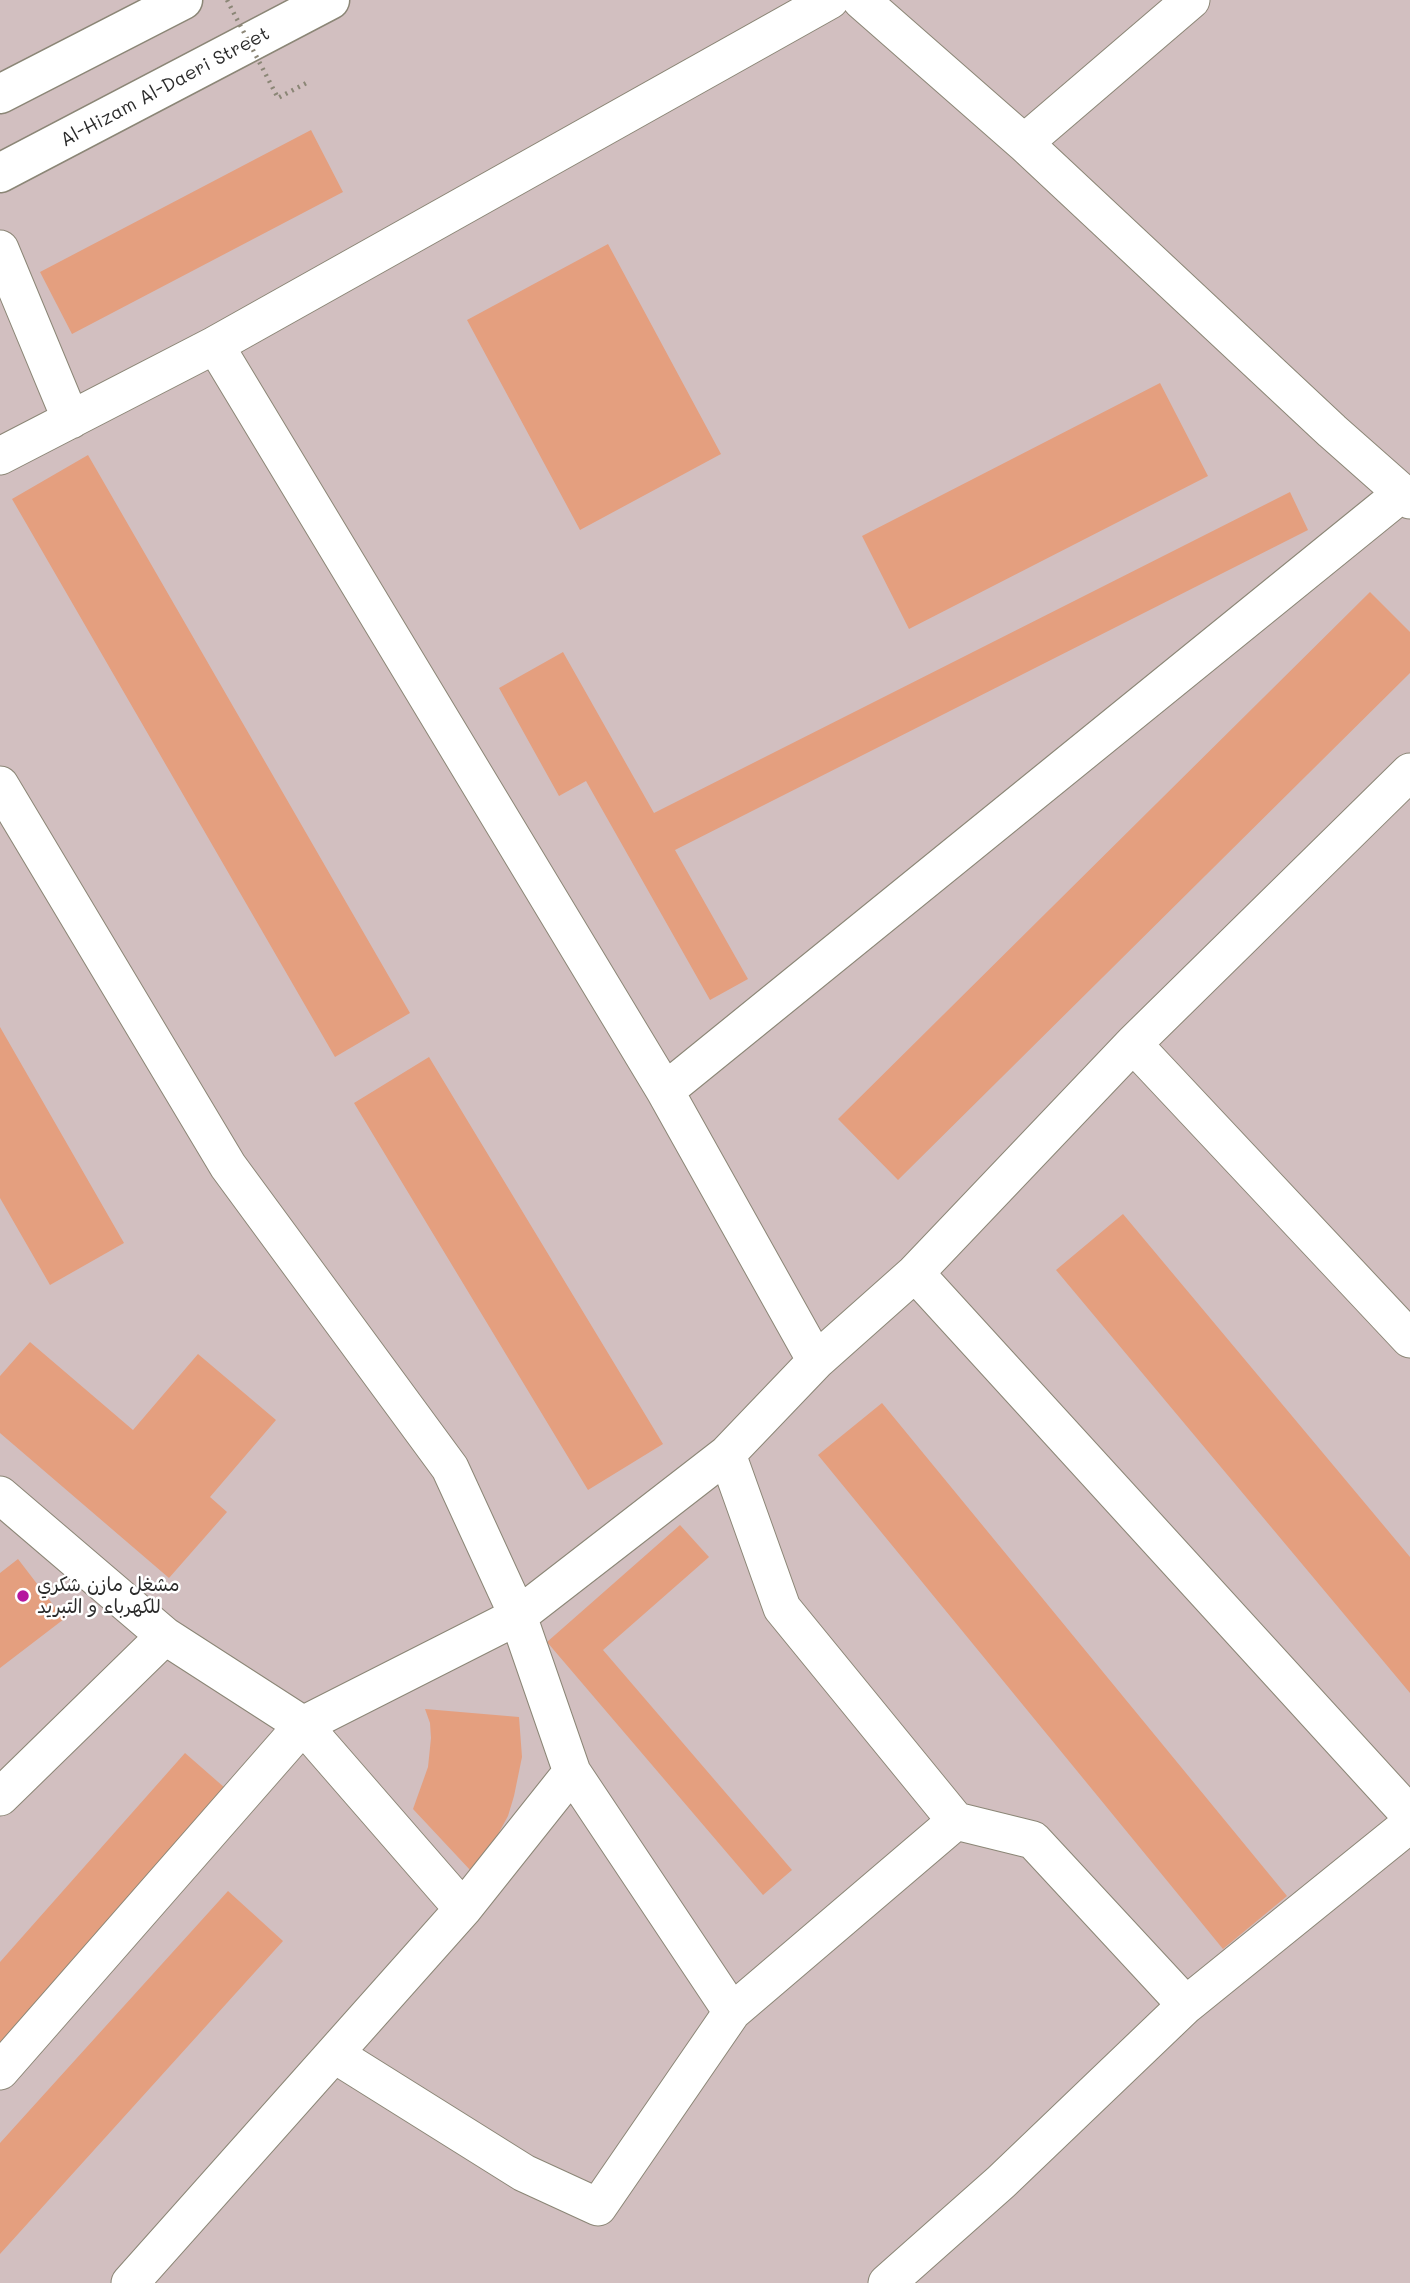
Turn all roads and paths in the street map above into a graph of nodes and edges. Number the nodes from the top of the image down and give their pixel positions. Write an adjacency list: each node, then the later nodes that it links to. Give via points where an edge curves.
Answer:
1 (183, 0): 8 (highway)
2 (227, 0): 7 (path, bridge, via 278,98)
3 (330, 0): 10 (highway, Al-Hizam Al-Daeri Street)
4 (830, 0): 12 (street)
5 (861, 0): 9 (street)
6 (1191, 0): 9 (street)
7 (310, 81)
8 (0, 94)
9 (1024, 143): 15 (street)
10 (0, 173)
11 (0, 249): 13 (street)
12 (215, 345): 13 (street); 19 (street)
13 (71, 420): 14 (street)
14 (0, 456)
15 (1405, 497): 19 (street)
16 (1410, 772): 18 (street)
17 (0, 785): 25 (street, via 228,1166 450,1468)
18 (1133, 1044): 20 (street); 21 (street)
19 (665, 1091): 22 (street)
20 (915, 1273): 22 (street); 30 (street)
21 (1410, 1339)
22 (816, 1362): 23 (street)
23 (727, 1454): 25 (street); 31 (street, via 782,1608)
24 (0, 1495): 26 (street)
25 (518, 1616): 27 (street); 28 (street)
26 (165, 1636): 27 (street); 29 (street)
27 (303, 1725): 33 (street); 37 (street)
28 (572, 1772): 33 (street); 35 (street)
29 (0, 1797)
30 (1410, 1815)
31 (956, 1821): 34 (street, via 1033,1840); 35 (street)
32 (1410, 1824): 34 (street)
33 (463, 1909): 36 (street)
34 (1186, 2005): 39 (street)
35 (732, 2012): 36 (street, via 598,2207 524,2173)
36 (334, 2054): 38 (street)
37 (0, 2071)
38 (130, 2283)
39 (887, 2283)

